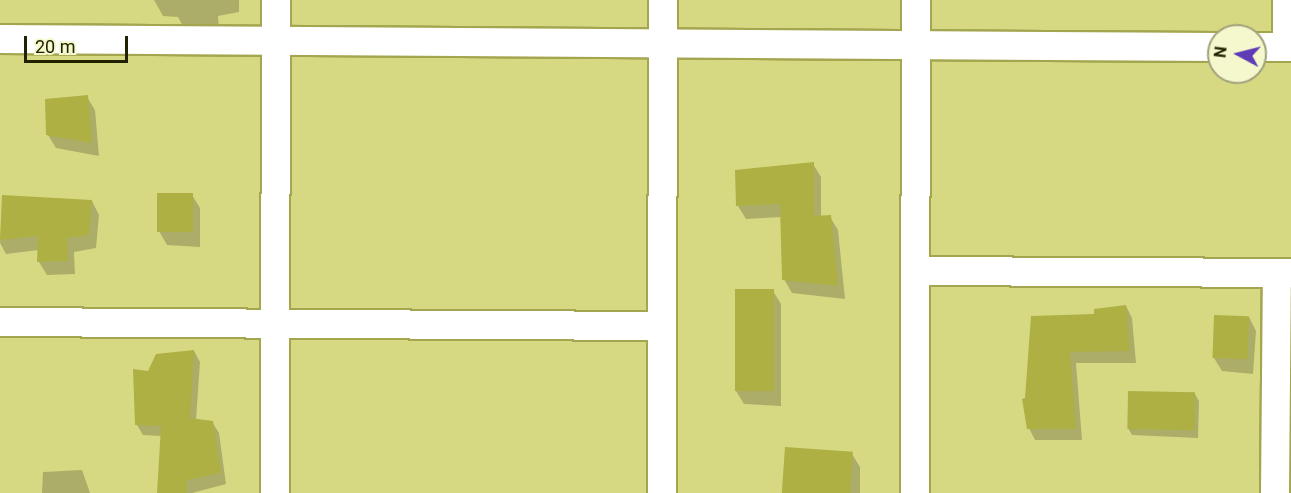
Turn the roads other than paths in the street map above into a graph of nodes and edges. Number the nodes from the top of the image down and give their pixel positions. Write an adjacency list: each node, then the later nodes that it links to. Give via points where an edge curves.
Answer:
1 (276, 0): 6 (street)
2 (663, 0): 7 (street)
3 (916, 0): 8 (street)
4 (1287, 0): 11 (street)
5 (0, 39): 6 (street)
6 (276, 40): 7 (street); 15 (street)
7 (663, 43): 8 (street); 16 (street)
8 (916, 45): 9 (street); 12 (street)
9 (1207, 46)
10 (1267, 47): 11 (street)
11 (1289, 47)
12 (915, 271): 13 (street); 19 (street)
13 (1284, 273): 20 (street)
14 (0, 322): 15 (street)
15 (276, 324): 16 (street); 17 (street)
16 (662, 326): 18 (street)
17 (275, 493)
18 (662, 493)
19 (915, 493)
20 (1275, 493)

